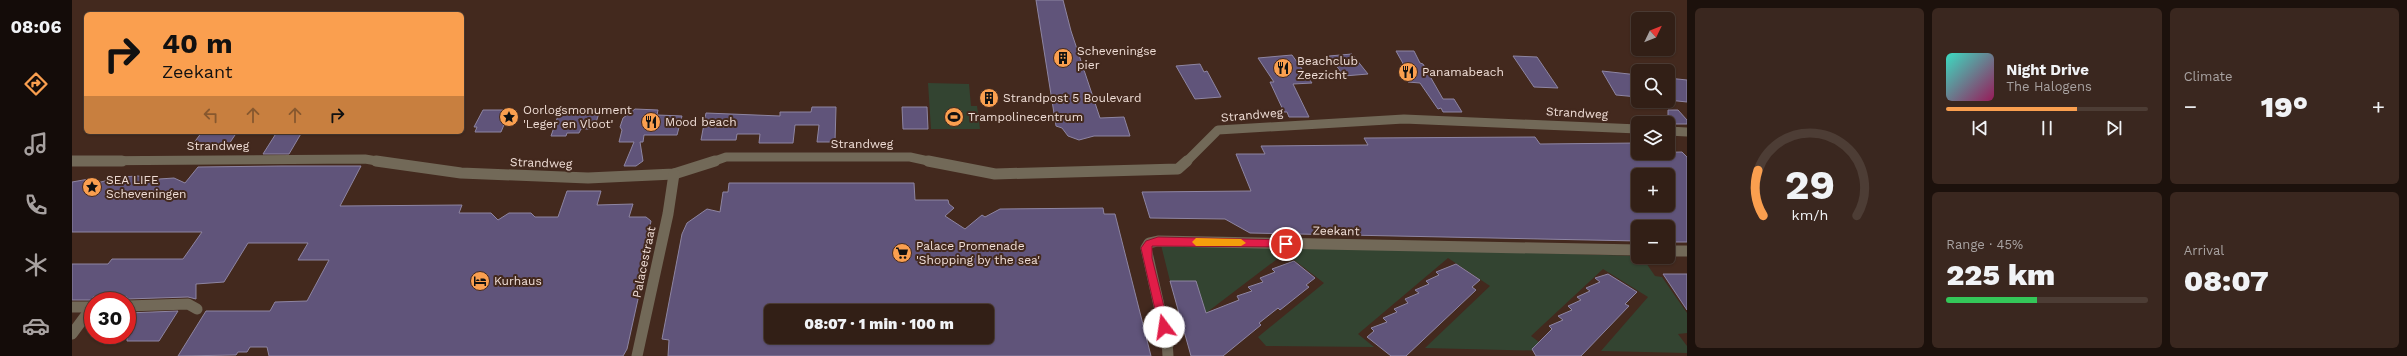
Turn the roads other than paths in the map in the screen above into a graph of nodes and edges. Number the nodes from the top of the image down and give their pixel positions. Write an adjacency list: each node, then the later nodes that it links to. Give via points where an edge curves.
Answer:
1 (1631, 129): 5 (street, Strandweg, via 1397,119 1218,130 1178,169 995,174 910,157 726,157)
2 (1675, 131): 3 (street)
3 (1687, 132)
4 (72, 161): 5 (street, Strandweg, via 365,159 461,173 588,178)
5 (674, 174): 15 (street, Palacestraat, via 668,214)
6 (1631, 250): 16 (street, Zeekant, via 1158,241 1149,243 1146,248 1167,341)
7 (1675, 251): 8 (street)
8 (1687, 251)
9 (136, 306): 12 (street, via 188,304)
10 (72, 307): 11 (street)
11 (84, 307)
12 (198, 308)
13 (84, 318): 14 (street)
14 (72, 334)
15 (637, 356)
16 (1168, 356)

